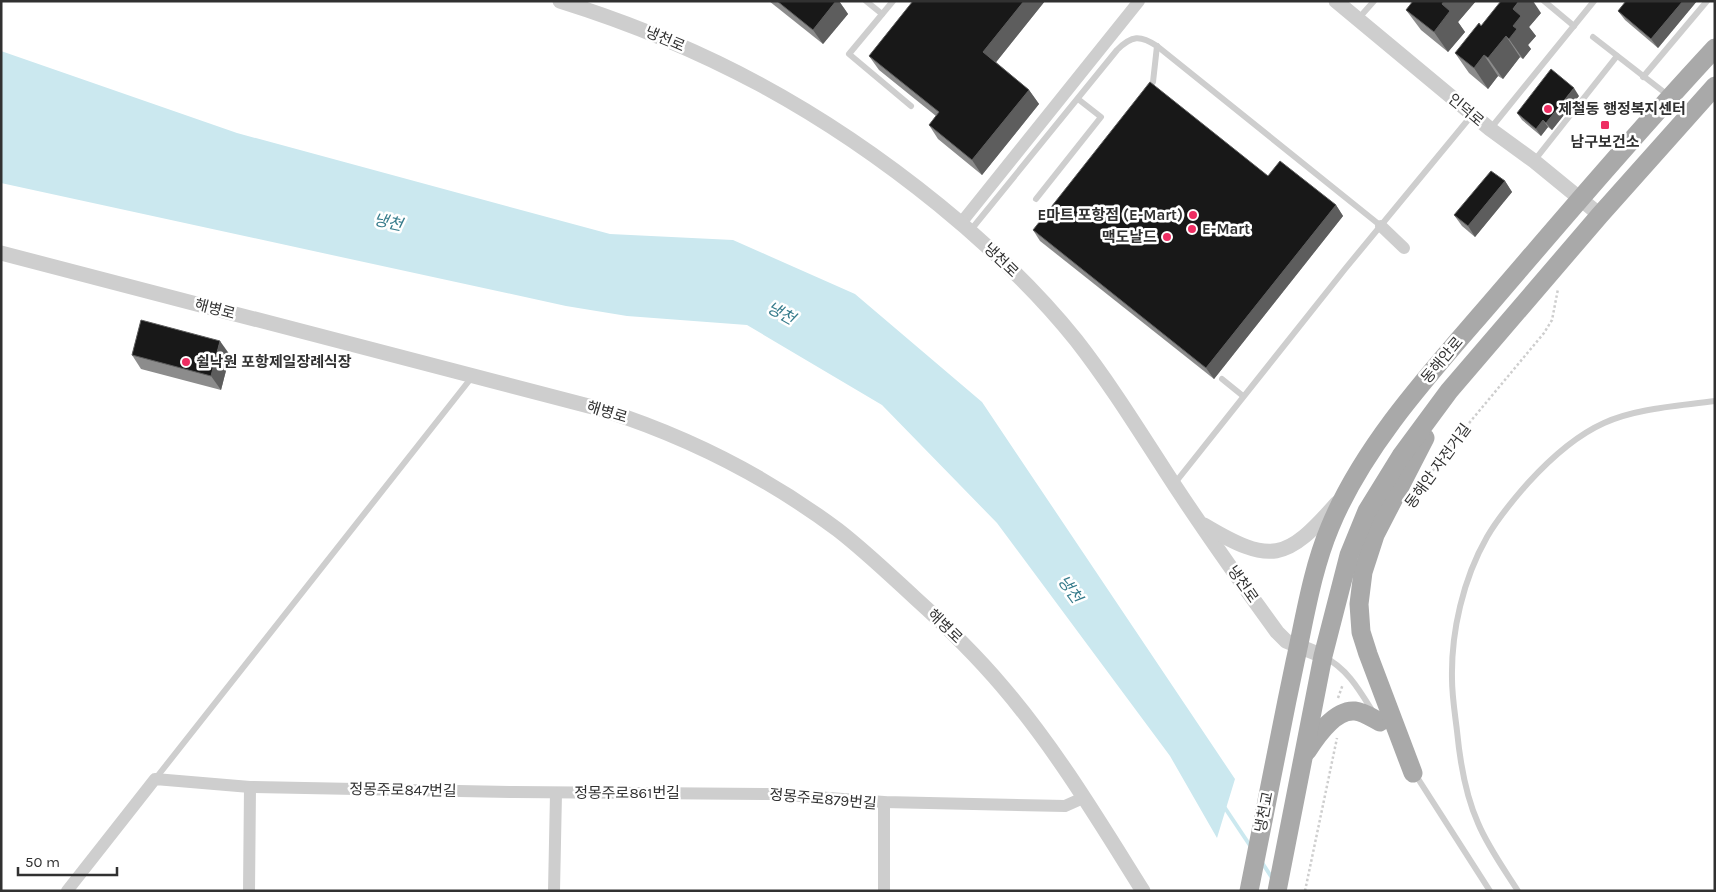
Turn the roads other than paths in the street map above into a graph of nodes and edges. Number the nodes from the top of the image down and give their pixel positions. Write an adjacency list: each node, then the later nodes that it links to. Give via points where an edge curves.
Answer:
1 (560, 1): 30 (street, 냉천로, via 684,46 788,98 874,154)
2 (866, 1): 10 (lane)
3 (893, 1): 10 (lane)
4 (1139, 1): 30 (street)
5 (1336, 1): 11 (street, 인덕로)
6 (1374, 1): 11 (lane)
7 (1544, 1): 12 (lane)
8 (1594, 1): 12 (lane)
9 (1707, 1): 17 (lane)
10 (882, 14): 22 (lane, via 849,54)
11 (1358, 20): 23 (street, 인덕로)
12 (1574, 26): 24 (lane)
13 (1593, 37): 16 (lane)
14 (1157, 46): 19 (lane, via 1153,82); 21 (lane, via 1143,38 1129,39); 29 (lane)
15 (1715, 48): 20 (main road, 동해안로)
16 (1618, 56): 17 (lane); 25 (lane)
17 (1643, 77): 20 (lane)
18 (1715, 86): 28 (main road, 동해안로)
19 (1145, 92)
20 (1670, 97): 27 (main road, 동해안로)
21 (1078, 99): 26 (lane, via 1101,118); 30 (lane)
22 (910, 106)
23 (1472, 115): 24 (street, 인덕로); 29 (lane)
24 (1490, 129): 25 (street, 인덕로)
25 (1534, 161): 27 (street, 인덕로)
26 (1036, 199)
27 (1580, 199): 28 (street, 인덕로); 39 (main road, 동해안로, via 1432,372 1385,433)
28 (1600, 215): 35 (main road, 동해안로)
29 (1381, 226): 31 (street); 36 (lane)
30 (965, 227): 38 (street, 냉천로, via 1030,289 1076,340)
31 (1404, 248)
32 (1, 254): 33 (street, 해병로)
33 (472, 377): 48 (lane); 52 (street, 해병로, via 604,410 659,429 720,457 812,512 866,553 971,651 1021,709)
34 (1222, 379): 36 (lane)
35 (1450, 391): 42 (main road, 동해안로, via 1401,456 1367,511 1349,555); 47 (main road, via 1375,535 1363,572 1359,604 1360,626 1368,654)
36 (1243, 396): 38 (lane)
37 (1715, 401): 62 (lane, via 1618,418 1569,444 1515,498 1487,538 1472,571 1453,650 1452,687 1461,764 1477,822)
38 (1174, 484): 40 (street, 냉천로)
39 (1348, 491): 40 (street, via 1299,541 1274,552 1242,545); 41 (main road, 동해안로, via 1317,563)
40 (1198, 522): 41 (street, 냉천로, via 1277,632)
41 (1298, 647): 42 (street, 냉천로); 44 (main road, 동해안로)
42 (1323, 656): 43 (lane, via 1347,674); 46 (main road, 동해안로)
43 (1383, 726): 46 (main road, via 1354,711 1339,715 1320,732)
44 (1280, 734): 59 (main road, 냉천교)
45 (1395, 744): 47 (lane)
46 (1301, 764): 60 (main road, 냉천교)
47 (1413, 773): 61 (lane)
48 (155, 779): 49 (street, 정몽주로847번길); 54 (street)
49 (250, 787): 50 (street, 정몽주로847번길); 55 (street)
50 (556, 792): 51 (street, 정몽주로861번길); 56 (street, 정몽주로861번길)
51 (736, 794): 53 (street, 정몽주로879번길)
52 (1083, 798): 53 (street, via 1065,806); 58 (street, 해병로)
53 (884, 802): 57 (street, 정몽주로879번길)
54 (67, 891)
55 (249, 891)
56 (554, 891)
57 (884, 891)
58 (1144, 891)
59 (1249, 891)
60 (1277, 891)
61 (1490, 891)
62 (1518, 891)

